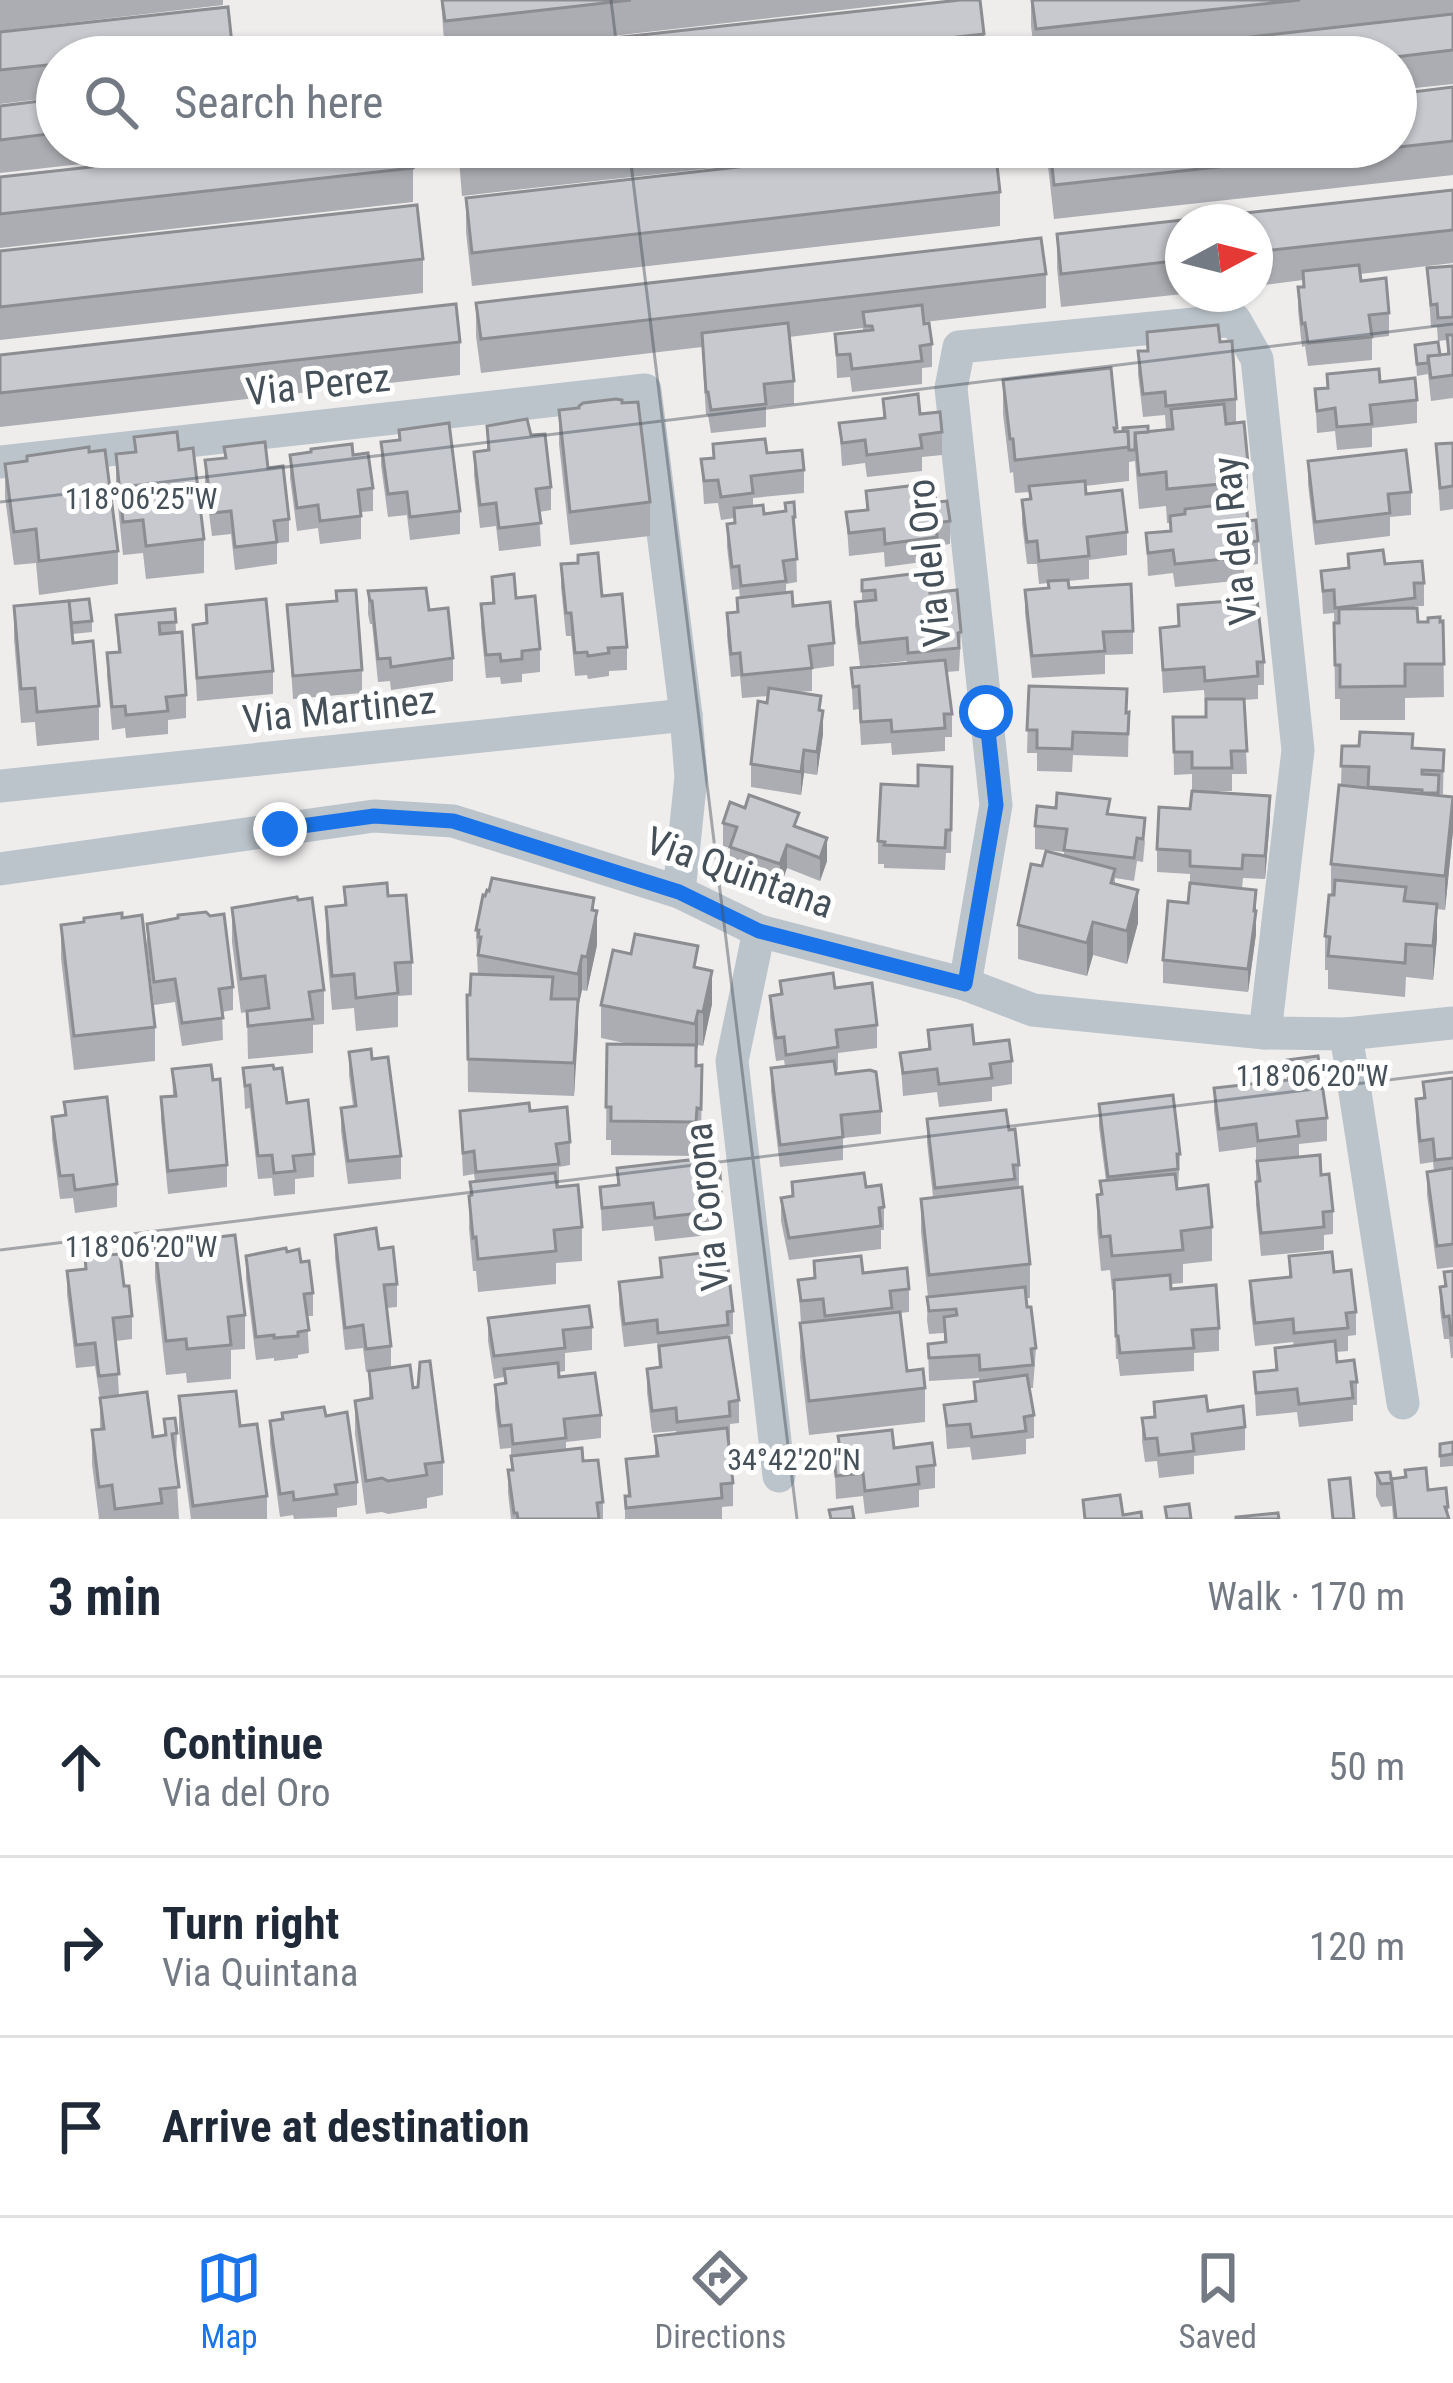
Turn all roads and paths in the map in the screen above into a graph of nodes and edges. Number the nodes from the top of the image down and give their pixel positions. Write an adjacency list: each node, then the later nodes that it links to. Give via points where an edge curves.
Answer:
1 (959, 347): 8 (street, Via del Oro, via 951,388 996,805); 10 (street, Via del Ray, via 1235,320 1257,358 1298,750)
2 (0, 462): 3 (street, Via Perez, via 645,389)
3 (686, 715): 4 (street, Via Martinez); 6 (street, via 692,777)
4 (0, 786)
5 (0, 869): 6 (street, Via Quintana, via 374,816 453,821)
6 (679, 892): 7 (street, Via Quintana)
7 (759, 931): 8 (street, Via Quintana); 13 (street, Via Corona, via 732,1061)
8 (965, 984): 10 (street, Via Quintana, via 1033,1010)
9 (1453, 1023): 11 (street, Via Quintana)
10 (1265, 1033): 11 (street, Via Quintana)
11 (1346, 1034): 12 (street)
12 (1402, 1403)
13 (778, 1475)

